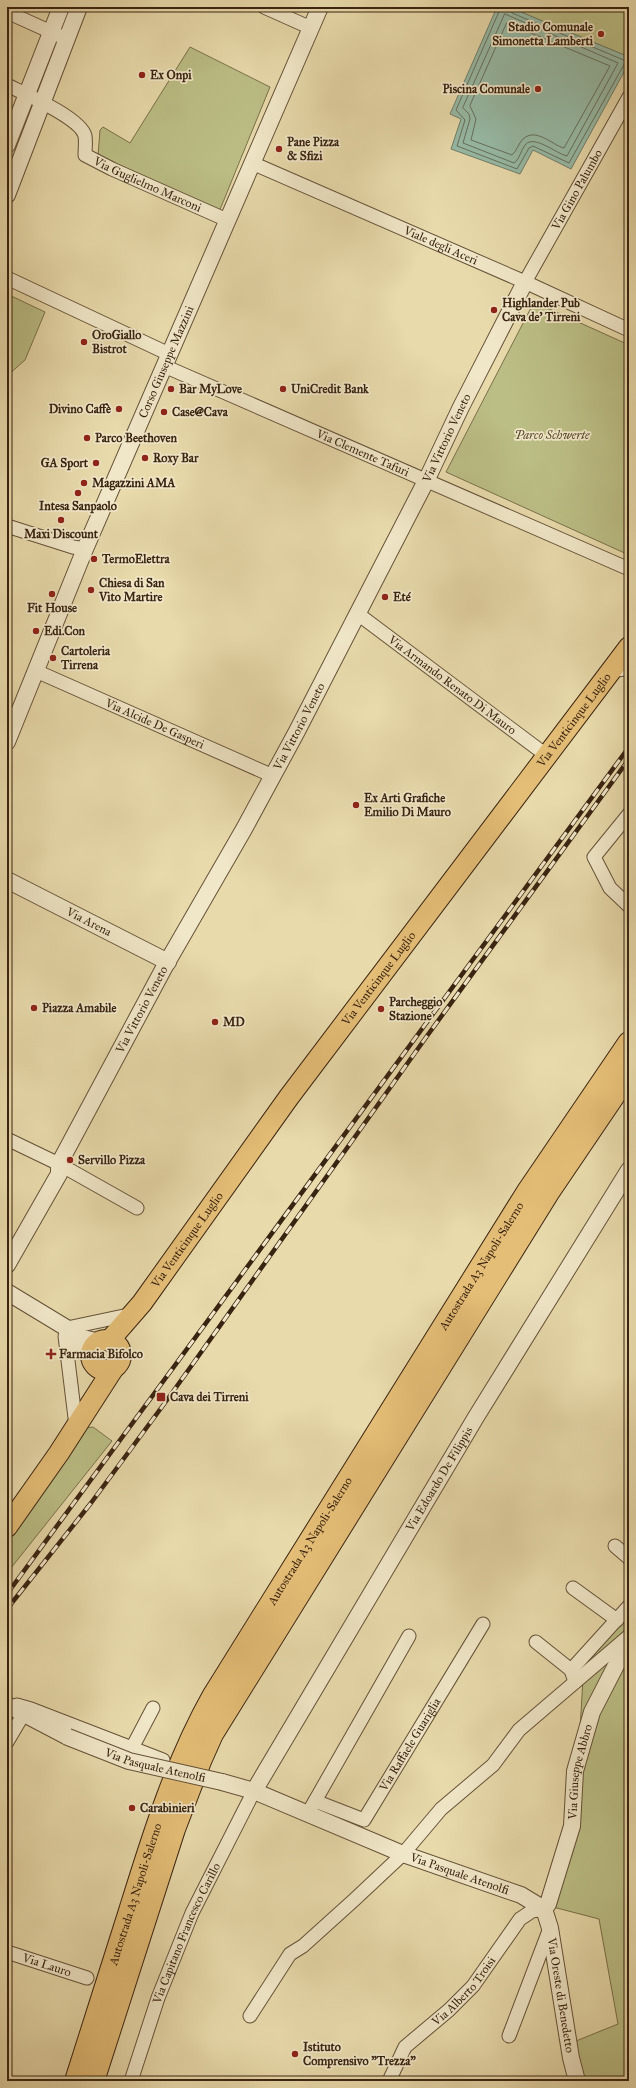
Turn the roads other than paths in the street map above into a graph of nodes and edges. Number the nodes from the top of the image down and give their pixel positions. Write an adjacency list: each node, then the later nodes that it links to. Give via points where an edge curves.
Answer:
1 (61, 7): 7 (street)
2 (79, 7): 8 (street)
3 (264, 7): 6 (street)
4 (320, 7): 6 (street, Corso Giuseppe Mazzini)
5 (7, 12): 7 (street)
6 (310, 28): 14 (street, Corso Giuseppe Mazzini)
7 (51, 32): 8 (street); 10 (street)
8 (67, 39): 12 (street)
9 (7, 85): 10 (street, Via Guglielmo Marconi)
10 (27, 94): 12 (street, Via Guglielmo Marconi); 13 (street)
11 (629, 97): 18 (street, Via Gino Palumbo)
12 (42, 101): 15 (street); 16 (street, Via Guglielmo Marconi, via 81,129 85,135 85,155)
13 (7, 145)
14 (252, 163): 16 (street, Corso Giuseppe Mazzini); 18 (street, Viale degli Aceri)
15 (7, 195)
16 (227, 220): 20 (street, Corso Giuseppe Mazzini)
17 (7, 278): 20 (street, Via Clemente Tafuri)
18 (525, 282): 19 (street, Viale degli Aceri); 21 (street, Via Vittorio Veneto)
19 (629, 330)
20 (166, 360): 21 (street, Via Clemente Tafuri); 23 (street, Corso Giuseppe Mazzini)
21 (427, 479): 24 (street, Via Clemente Tafuri); 25 (street, Via Vittorio Veneto)
22 (7, 526): 23 (street)
23 (85, 549): 27 (street, Corso Giuseppe Mazzini)
24 (629, 568)
25 (358, 614): 29 (street, Via Armando Renato Di Mauro); 30 (street, Via Vittorio Veneto)
26 (626, 657): 29 (main road, Via Venticinque Luglio)
27 (36, 671): 28 (street, Corso Giuseppe Mazzini); 30 (street, Via Alcide De Gasperi)
28 (7, 742)
29 (546, 755): 45 (main road, Via Venticinque Luglio, via 289,1097)
30 (273, 776): 34 (street, Via Vittorio Veneto)
31 (629, 814): 33 (street, via 594,857 610,888)
32 (8, 882): 34 (street, Via Arena)
33 (629, 906)
34 (168, 962): 38 (street, Via Vittorio Veneto)
35 (629, 1043): 77 (highway, Autostrada A3 Napoli-Salerno, via 527,1193 198,1725 184,1755 142,1871)
36 (629, 1073): 78 (highway, Autostrada A3 Napoli-Salerno, via 545,1198 212,1734 174,1829)
37 (7, 1139): 38 (street)
38 (59, 1164): 40 (street); 41 (street, Via Vittorio Veneto, via 52,1167); 42 (street, Via Vittorio Veneto, via 59,1174)
39 (629, 1170): 67 (street, Via Edoardo De Filippis, via 476,1417)
40 (137, 1208)
41 (7, 1243)
42 (7, 1264)
43 (7, 1292): 46 (street)
44 (7, 1301): 46 (street)
45 (133, 1314): 46 (street); 47 (main road, Via Venticinque Luglio)
46 (66, 1332): 47 (street, via 83,1338); 48 (street)
47 (105, 1355): 48 (main road, Via Venticinque Luglio, via 90,1374)
48 (79, 1420): 49 (main road)
49 (9, 1521)
50 (615, 1546): 51 (street)
51 (629, 1558)
52 (573, 1588): 54 (street)
53 (629, 1606): 54 (street)
54 (617, 1620): 60 (street)
55 (483, 1624): 68 (street, Via Raffaele Guariglia, via 364,1820)
56 (409, 1636): 68 (street)
57 (629, 1636): 60 (street)
58 (629, 1640): 70 (street, Via Giuseppe Abbro, via 592,1712 575,1771 572,1826 548,1904)
59 (536, 1642): 60 (street)
60 (573, 1676): 69 (street, via 519,1730 493,1765 441,1808)
61 (7, 1704): 63 (street, Via Pasquale Atenolfi); 65 (street, via 31,1709)
62 (153, 1708): 65 (street)
63 (23, 1715): 64 (street); 67 (street, Via Pasquale Atenolfi, bridge, via 68,1737 129,1761)
64 (7, 1742)
65 (132, 1748): 66 (street)
66 (164, 1760)
67 (254, 1791): 68 (street, Via Pasquale Atenolfi); 79 (street, Via Capitano Francesco Carillo, via 192,1913 158,1998)
68 (311, 1808): 69 (street, Via Pasquale Atenolfi)
69 (403, 1854): 70 (street, Via Pasquale Atenolfi, via 521,1895); 74 (street, via 290,1954)
70 (544, 1909): 71 (street, Via Oreste di Benedetto); 80 (street, Via Alberto Troisi, via 532,1911 520,1919 473,1986 405,2047)
71 (550, 1928): 75 (street); 76 (street, Via Oreste di Benedetto)
72 (7, 1952): 73 (street, Via Lauro)
73 (87, 1978)
74 (250, 2016)
75 (508, 2036)
76 (571, 2058): 81 (street); 82 (street, Via Oreste di Benedetto)
77 (76, 2081)
78 (93, 2081)
79 (131, 2081)
80 (389, 2081)
81 (568, 2081)
82 (577, 2081)

